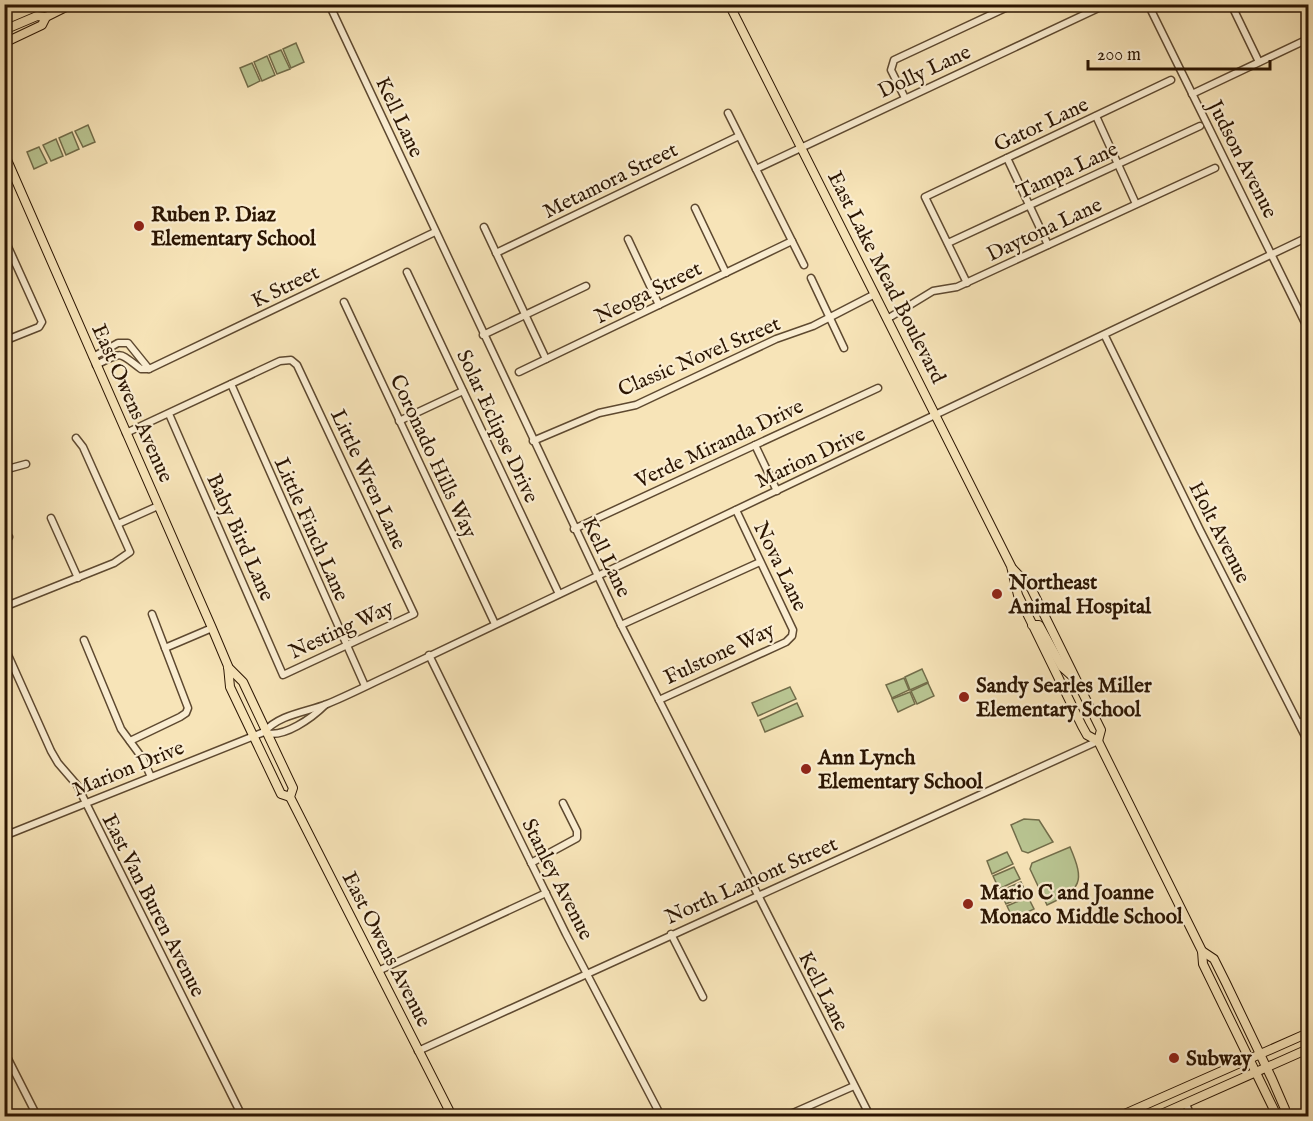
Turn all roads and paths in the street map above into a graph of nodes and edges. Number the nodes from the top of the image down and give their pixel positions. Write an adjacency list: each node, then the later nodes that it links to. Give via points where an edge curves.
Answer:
1 (72, 4): 8 (main road)
2 (329, 4): 30 (street, Kell Lane)
3 (729, 4): 20 (main road, East Lake Mead Boulevard)
4 (1014, 4): 15 (street, via 894,60 891,70)
5 (1107, 4): 15 (street, Dolly Lane)
6 (1148, 4): 14 (street, Judson Avenue)
7 (1231, 4): 12 (street)
8 (46, 17): 9 (main road, via 37,16); 11 (main road, via 42,25)
9 (4, 30)
10 (1308, 39): 12 (street)
11 (4, 44)
12 (1259, 62): 14 (street)
13 (1171, 80): 17 (street, Gator Lane)
14 (1192, 94): 38 (street, Judson Avenue)
15 (905, 98): 20 (street, Dolly Lane)
16 (728, 113): 19 (street)
17 (1095, 116): 22 (street, Gator Lane); 23 (street)
18 (1200, 126): 23 (street, Tampa Lane)
19 (739, 136): 25 (street); 37 (street, Metamora Street)
20 (801, 147): 25 (street, Dolly Lane); 45 (main road, East Lake Mead Boulevard)
21 (4, 153): 56 (main road, East Owens Avenue)
22 (1007, 158): 27 (street); 35 (street, Gator Lane, via 925,197)
23 (1118, 164): 26 (street); 27 (street, Tampa Lane)
24 (1215, 168): 26 (street, Daytona Lane)
25 (756, 169): 34 (street)
26 (1136, 204): 36 (street, Daytona Lane)
27 (1030, 205): 35 (street, Tampa Lane); 36 (street)
28 (695, 208): 41 (street)
29 (484, 227): 37 (street)
30 (435, 232): 52 (street, Kell Lane); 59 (street, K Street)
31 (1308, 237): 38 (street, Marion Drive)
32 (4, 238): 54 (street, via 42,322 39,327)
33 (628, 239): 47 (street)
34 (792, 241): 39 (street); 41 (street, Neoga Street)
35 (948, 243): 43 (street)
36 (1048, 245): 43 (street, Daytona Lane)
37 (496, 253): 48 (street)
38 (1272, 255): 51 (street, Judson Avenue); 53 (street, Marion Drive)
39 (804, 265)
40 (407, 272): 63 (street, Solar Eclipse Drive)
41 (726, 273): 47 (street, Neoga Street)
42 (811, 278): 49 (street)
43 (967, 282): 50 (street, Daytona Lane, via 933,291)
44 (586, 286): 48 (street)
45 (875, 294): 49 (street, Classic Novel Street); 50 (main road, East Lake Mead Boulevard)
46 (344, 302): 66 (street, Coronado Hills Way)
47 (659, 306): 57 (street, Neoga Street)
48 (526, 316): 52 (street); 57 (street)
49 (829, 318): 55 (street); 69 (street, Classic Novel Street, via 636,405 599,413)
50 (887, 319): 65 (main road, East Lake Mead Boulevard)
51 (1308, 329)
52 (483, 335): 69 (street, Kell Lane)
53 (1105, 336): 65 (street, Marion Drive); 104 (street, Holt Avenue)
54 (4, 340)
55 (844, 348)
56 (93, 357): 58 (main road, East Owens Avenue); 59 (street, via 118,343 128,343)
57 (546, 359): 60 (street, Neoga Street)
58 (96, 365): 59 (street, via 121,354 141,369); 67 (main road, East Owens Avenue)
59 (149, 369)
60 (519, 372)
61 (231, 384): 64 (street); 86 (street, Little Wren Lane, via 280,361 291,360 297,365); 94 (street, Little Finch Lane)
62 (878, 388): 70 (street, Verde Miranda Drive)
63 (463, 391): 66 (street); 83 (street, Solar Eclipse Drive)
64 (169, 414): 67 (street); 98 (street, Baby Bird Lane)
65 (936, 416): 73 (street, Marion Drive); 80 (main road, East Lake Mead Boulevard)
66 (399, 421): 87 (street, Coronado Hills Way)
67 (126, 433): 74 (main road, East Owens Avenue)
68 (76, 438): 77 (street)
69 (533, 441): 78 (street, Kell Lane)
70 (755, 445): 73 (street); 78 (street, Verde Miranda Drive)
71 (26, 464): 72 (street)
72 (4, 470)
73 (777, 490): 75 (street, Marion Drive)
74 (158, 506): 77 (street); 90 (main road, East Owens Avenue)
75 (736, 510): 79 (street, Nova Lane); 81 (street, Marion Drive)
76 (51, 518): 82 (street)
77 (118, 524): 82 (street, via 130,552)
78 (574, 529): 81 (street, Kell Lane)
79 (760, 562): 89 (street); 91 (street, Nova Lane, via 793,630)
80 (1011, 566): 88 (main road, East Lake Mead Boulevard, via 1018,595); 99 (main road, East Lake Mead Boulevard, via 1031,588)
81 (598, 577): 83 (street, Marion Drive); 89 (street, Kell Lane)
82 (78, 578): 84 (street)
83 (559, 594): 87 (street, Marion Drive)
84 (4, 607)
85 (152, 614): 95 (street)
86 (414, 614): 94 (street, Nesting Way)
87 (495, 624): 96 (street, Marion Drive)
88 (1032, 625): 99 (main road, via 1039,625 1062,667); 108 (main road, East Lake Mead Boulevard, via 1087,735)
89 (621, 626): 101 (street, Kell Lane)
90 (212, 628): 95 (street); 97 (main road, East Owens Avenue)
91 (792, 636): 101 (street, Fulstone Way)
92 (84, 640): 107 (street, via 121,729)
93 (4, 646): 112 (street, East Van Buren Avenue, via 58,763 77,785)
94 (345, 646): 98 (street, Nesting Way); 100 (street, Little Finch Lane)
95 (165, 648): 107 (street, via 186,701 186,713)
96 (429, 655): 100 (street, Marion Drive); 115 (street, Stanley Avenue)
97 (228, 666): 105 (main road, East Owens Avenue, via 243,682); 106 (main road, East Owens Avenue, via 230,687)
98 (283, 675)
99 (1076, 679): 108 (main road, East Lake Mead Boulevard, via 1101,730)
100 (365, 686): 102 (street, Marion Drive)
101 (659, 700): 117 (street, Kell Lane)
102 (325, 705): 105 (street, Marion Drive, via 300,711 270,725); 105 (street, Marion Drive, via 314,716 274,735)
103 (1308, 719): 104 (street)
104 (1299, 723): 109 (street, Holt Avenue)
105 (264, 732): 106 (street, Marion Drive); 111 (main road, East Owens Avenue, via 292,788)
106 (252, 737): 110 (street, Marion Drive); 111 (main road, East Owens Avenue, via 281,794)
107 (130, 741): 110 (street)
108 (1098, 741): 117 (street, North Lamont Street); 119 (main road, East Lake Mead Boulevard)
109 (1308, 742)
110 (151, 777): 112 (street, Marion Drive)
111 (290, 797): 120 (main road, East Owens Avenue)
112 (85, 803): 114 (street, Marion Drive); 134 (street, East Van Buren Avenue)
113 (563, 803): 115 (street, via 577,838)
114 (4, 836)
115 (531, 862): 116 (street, Stanley Avenue)
116 (546, 893): 120 (street); 121 (street, Stanley Avenue)
117 (758, 896): 118 (street, North Lamont Street); 131 (street, Kell Lane)
118 (671, 934): 121 (street, North Lamont Street); 122 (street)
119 (1202, 951): 127 (main road, East Lake Mead Boulevard, via 1214,959); 128 (main road, East Lake Mead Boulevard, via 1203,964)
120 (378, 971): 126 (main road, East Owens Avenue)
121 (586, 972): 126 (street, North Lamont Street); 136 (street, Stanley Avenue)
122 (703, 997)
123 (1308, 1033): 127 (main road)
124 (1308, 1049): 129 (main road)
125 (4, 1051): 133 (street)
126 (418, 1051): 135 (main road, East Owens Avenue)
127 (1261, 1054): 128 (main road); 129 (main road, East Lake Mead Boulevard)
128 (1250, 1059): 130 (main road, East Lake Mead Boulevard); 139 (main road)
129 (1267, 1068): 130 (main road); 143 (main road, East Lake Mead Boulevard, via 1285,1109)
130 (1256, 1073): 132 (main road); 142 (main road, East Lake Mead Boulevard)
131 (854, 1086): 137 (street); 138 (street, Kell Lane)
132 (1186, 1104): 140 (main road); 141 (street)
133 (38, 1116)
134 (242, 1116)
135 (452, 1116)
136 (661, 1116)
137 (786, 1116)
138 (870, 1116)
139 (1120, 1116)
140 (1157, 1116)
141 (1191, 1116)
142 (1277, 1116)
143 (1284, 1116)

